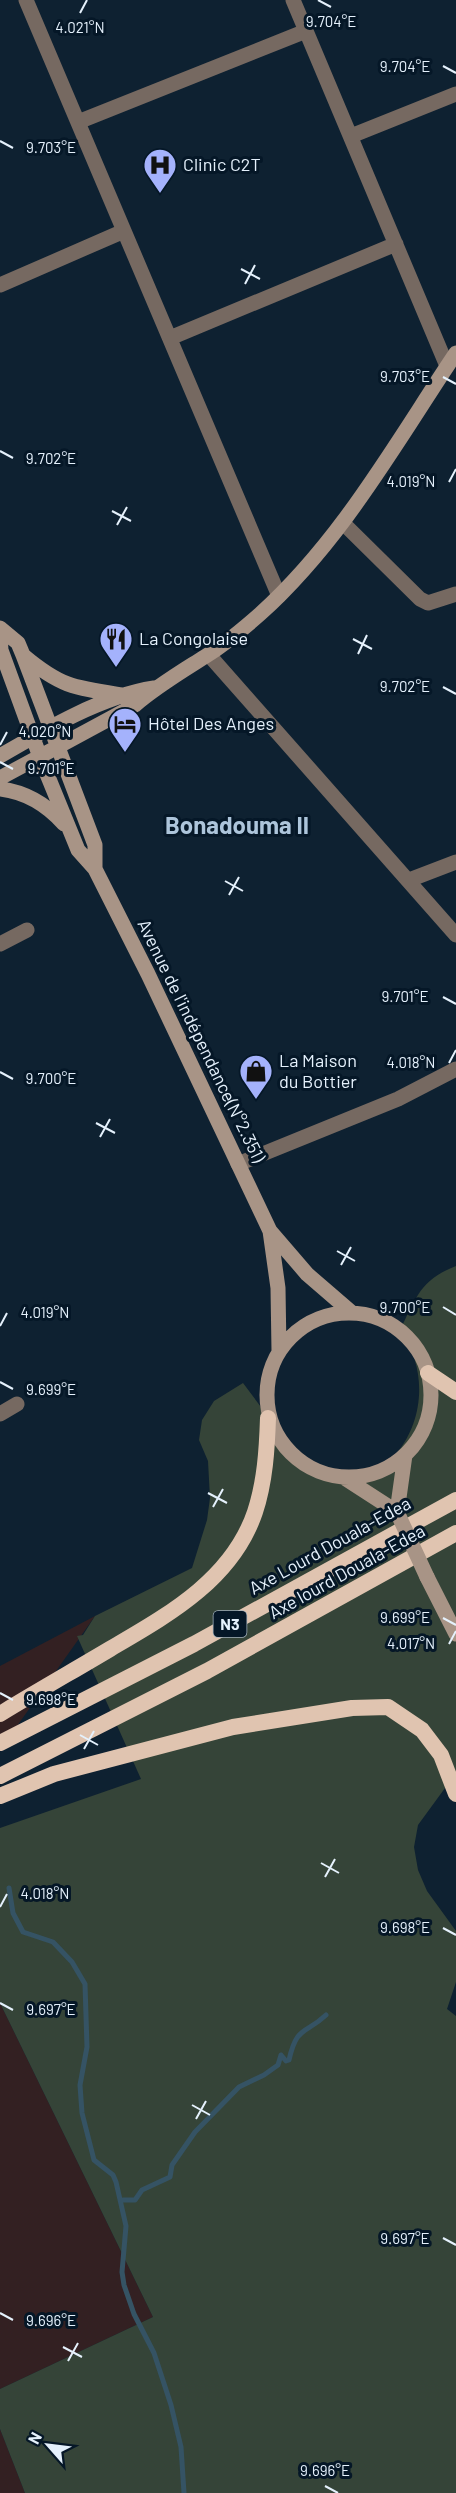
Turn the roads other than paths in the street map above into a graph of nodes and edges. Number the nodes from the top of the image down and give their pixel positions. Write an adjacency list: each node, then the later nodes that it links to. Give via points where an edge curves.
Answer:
1 (26, 0): 5 (street)
2 (293, 0): 3 (street)
3 (306, 31): 5 (street); 6 (street)
4 (456, 94): 6 (street)
5 (78, 122): 7 (street)
6 (351, 136): 8 (street)
7 (124, 231): 9 (street); 10 (street)
8 (396, 244): 10 (street); 11 (street)
9 (0, 285)
10 (170, 338): 14 (street)
11 (452, 359): 12 (main road)
12 (344, 523): 13 (street, via 420,599 428,603); 14 (main road)
13 (456, 594)
14 (279, 596): 18 (main road)
15 (0, 628): 17 (main road, Avenue de l'indépendance(N°2.351), via 18,643)
16 (0, 635): 22 (main road, Avenue de l'indépendance(N°2.351), via 1,650)
17 (23, 655): 20 (main road, via 53,679 70,686); 21 (main road, Avenue de l'indépendance(N°2.351))
18 (209, 655): 19 (main road); 31 (street)
19 (154, 688): 20 (main road); 23 (main road, via 135,705)
20 (122, 695): 21 (main road)
21 (51, 728): 22 (main road); 23 (main road, Avenue de l'indépendance(N°2.351))
22 (32, 737): 24 (main road); 25 (main road, Avenue de l'indépendance(N°2.351))
23 (59, 747): 25 (main road); 30 (main road, Avenue de l'indépendance(N°2.351), via 94,845)
24 (0, 756)
25 (40, 757): 26 (main road); 28 (main road, Avenue de l'indépendance(N°2.351))
26 (0, 778)
27 (0, 789): 28 (main road, via 32,798)
28 (70, 831): 30 (main road, Avenue de l'indépendance(N°2.351), via 78,850)
29 (456, 862): 31 (street)
30 (95, 869): 36 (main road, Avenue de l'indépendance(N°2.351))
31 (409, 880): 33 (street)
32 (27, 930): 34 (street)
33 (456, 935)
34 (0, 944)
35 (456, 1069): 36 (street, via 398,1099)
36 (237, 1164): 37 (main road, Avenue de l'indépendance(N°2.351))
37 (270, 1231): 38 (main road, Avenue de l'indépendance(N°2.351), via 307,1274); 39 (main road, Avenue de l'indépendance(N°2.351), via 278,1288)
38 (351, 1312): 39 (main road, via 323,1316 296,1332); 40 (main road, via 385,1320 400,1330 418,1349)
39 (279, 1351): 44 (main road, via 267,1389)
40 (428, 1373): 41 (highway); 45 (main road, via 431,1402 423,1430)
41 (456, 1392)
42 (17, 1404): 43 (street)
43 (0, 1414)
44 (268, 1418): 46 (main road, via 287,1450 305,1465); 51 (highway, via 255,1513 238,1547 212,1579 179,1609)
45 (405, 1455): 46 (main road, via 370,1475); 48 (main road)
46 (346, 1479): 48 (main road)
47 (456, 1500): 52 (highway, Axe Lourd Douala-Edea / N3, via 194,1644)
48 (397, 1512): 50 (main road, bridge)
49 (456, 1533): 53 (highway, Axe lourd Douala-Edea / N3, via 207,1671)
50 (456, 1634)
51 (0, 1714)
52 (0, 1743)
53 (0, 1776)
54 (456, 1794): 55 (highway, via 441,1755 422,1730 388,1707 352,1708 233,1727 54,1774)
55 (0, 1796)

